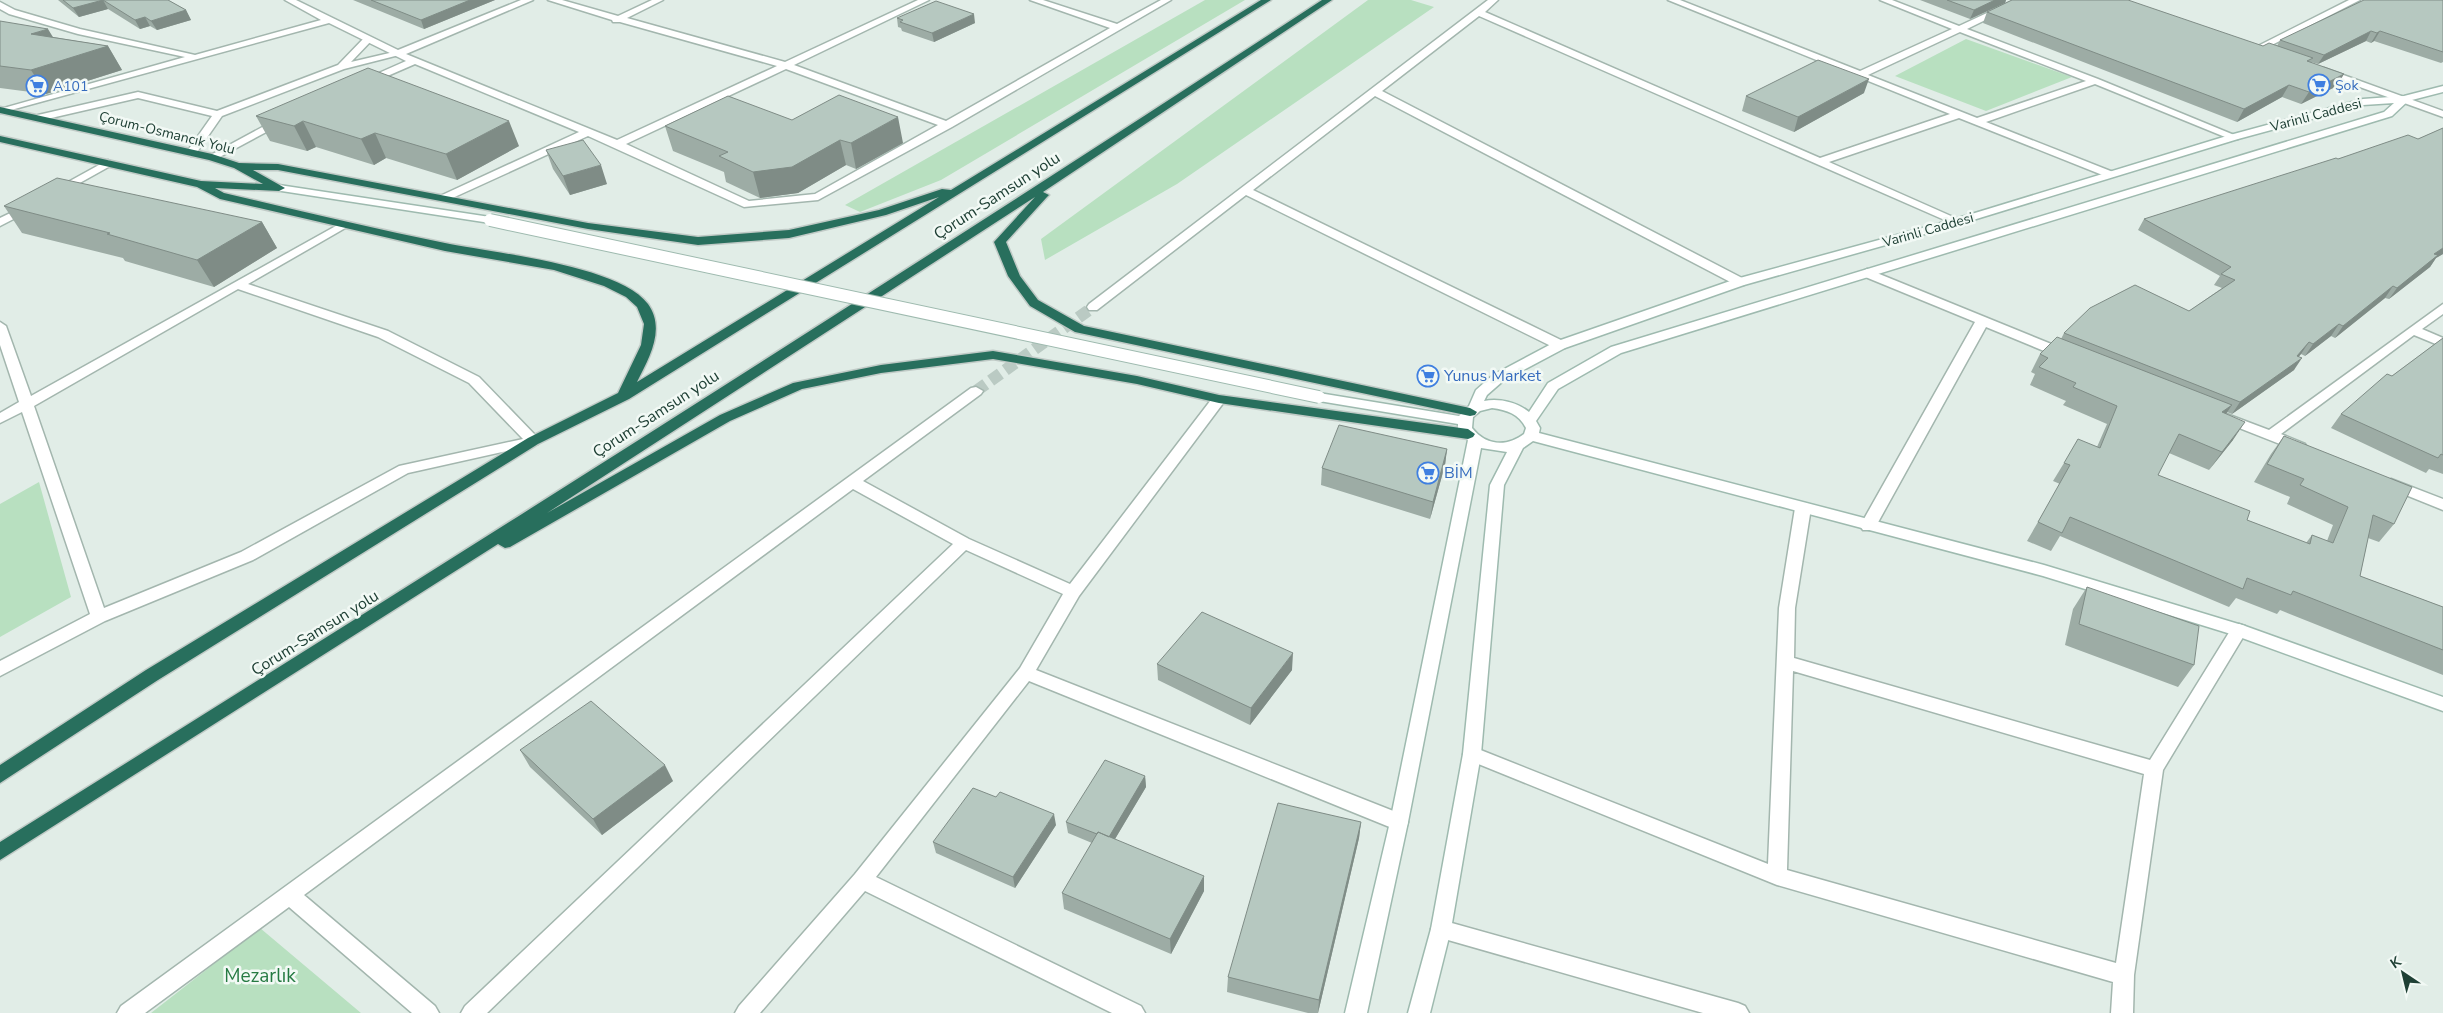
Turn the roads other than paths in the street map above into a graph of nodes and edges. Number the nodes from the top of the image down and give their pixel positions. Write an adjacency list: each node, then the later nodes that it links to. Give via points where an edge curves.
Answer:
1 (529, 0): 23 (street)
2 (552, 0): 18 (street)
3 (660, 0): 18 (street)
4 (924, 0): 26 (street)
5 (1034, 0): 19 (street)
6 (1167, 0): 19 (street)
7 (1266, 0): 54 (highway, Çorum-Samsun yolu)
8 (1328, 0): 52 (highway, Çorum-Samsun yolu)
9 (1494, 0): 16 (street)
10 (1672, 0): 29 (street)
11 (1884, 0): 20 (street)
12 (2022, 0): 20 (street)
13 (2356, 0): 22 (street)
14 (297, 1): 17 (street)
15 (0, 5): 24 (street, via 12,12 78,31)
16 (1478, 12): 33 (street); 49 (street)
17 (330, 20): 21 (street); 24 (street)
18 (616, 20): 26 (street)
19 (1119, 28): 42 (street)
20 (1959, 30): 29 (street); 30 (street)
21 (368, 39): 23 (street); 27 (street)
22 (2259, 48)
23 (398, 54): 25 (street); 27 (street)
24 (194, 56): 35 (street)
25 (414, 61): 31 (street); 43 (street)
26 (784, 65): 42 (street); 46 (street)
27 (341, 67): 36 (street)
28 (2314, 68): 34 (street)
29 (1860, 75): 37 (street)
30 (2095, 81): 41 (street); 44 (street)
31 (354, 88)
32 (2443, 89): 34 (street, Varinli Caddesi)
33 (1376, 92): 57 (street); 63 (street)
34 (2404, 100): 38 (street); 44 (street, Varinli Caddesi, via 2363,102); 62 (street, Varinli Caddesi, via 2388,114)
35 (2, 110): 40 (highway, Çorum-Osmancık Yolu)
36 (218, 114): 40 (street, via 138,95); 47 (street)
37 (1960, 114): 41 (street); 49 (street)
38 (2443, 114)
39 (292, 115): 48 (street)
40 (38, 118): 47 (highway, Çorum-Osmancık Yolu)
41 (1978, 121): 53 (street)
42 (948, 126): 46 (street, via 818,197 748,205)
43 (588, 132): 46 (street); 58 (street)
44 (2234, 137): 53 (street, Varinli Caddesi)
45 (0, 139): 50 (highway)
46 (617, 144)
47 (191, 153): 48 (highway, Çorum-Osmancık Yolu)
48 (212, 157): 51 (highway, Çorum-Osmancık Yolu)
49 (1820, 162): 59 (street)
50 (108, 163): 55 (highway); 60 (street)
51 (238, 166): 56 (highway, Çorum-Osmancık Yolu); 58 (highway, via 278,167)
52 (1074, 167): 80 (highway, via 1033,204 1000,242 1014,276 1034,303 1080,329); 93 (highway, Çorum-Samsun yolu)
53 (2110, 174): 59 (street, Varinli Caddesi)
54 (973, 182): 58 (highway, via 882,213 789,234 698,240 588,226); 74 (highway, Çorum-Samsun yolu)
55 (201, 184): 56 (highway); 61 (highway, via 220,196)
56 (279, 188): 80 (street, bridge, via 490,220 1319,397)
57 (1245, 190): 65 (street); 70 (street)
58 (444, 198)
59 (1956, 222): 63 (street, Varinli Caddesi)
60 (0, 224)
61 (343, 224): 64 (street); 74 (highway, via 556,267 591,277 630,294 643,306 650,324 648,345)
62 (1867, 273): 67 (street); 79 (street, Varinli Caddesi, via 1616,350 1553,386)
63 (1740, 282): 70 (street, Varinli Caddesi)
64 (238, 285): 76 (street); 82 (street, via 383,334 474,380)
65 (1093, 307)
66 (2443, 308): 69 (street)
67 (1982, 322): 72 (street); 89 (street)
68 (0, 326): 76 (street)
69 (2412, 330): 71 (street); 81 (street)
70 (1560, 344): 80 (street, Varinli Caddesi, via 1498,378 1481,393)
71 (2443, 344)
72 (2082, 361)
73 (976, 392): 86 (street)
74 (624, 396): 82 (highway, Çorum-Samsun yolu)
75 (1219, 399): 80 (highway); 91 (street); 93 (highway, via 1136,380 993,355 881,369 798,386 725,418)
76 (26, 406): 78 (street); 92 (street)
77 (2208, 410): 81 (street)
78 (0, 419)
79 (1530, 420): 80 (street, via 1518,410 1501,405); 83 (street, via 1533,428)
80 (1471, 423): 83 (street, via 1500,448); 102 (street, Varinli Caddesi)
81 (2271, 435): 84 (street)
82 (534, 441): 92 (street, via 404,469 247,556); 101 (highway, Çorum-Samsun yolu, via 152,675)
83 (1524, 441): 88 (street); 99 (street, via 1497,485)
84 (2316, 454)
85 (2380, 480): 87 (street)
86 (852, 482): 90 (street); 106 (street)
87 (2443, 506)
88 (1803, 508): 89 (street); 95 (street, via 1788,608)
89 (1868, 526): 94 (street, via 2044,571)
90 (964, 543): 91 (street); 111 (street)
91 (1073, 592): 97 (street)
92 (99, 617): 96 (street)
93 (354, 629): 103 (highway, Çorum-Samsun yolu)
94 (2239, 630): 98 (street); 100 (street)
95 (1785, 662): 100 (street); 104 (street)
96 (0, 669)
97 (1026, 673): 102 (street); 105 (street)
98 (2443, 704)
99 (1472, 754): 104 (street); 107 (street)
100 (2154, 769): 108 (street)
101 (0, 775)
102 (1399, 822): 114 (street, Varinli Caddesi)
103 (0, 852)
104 (1777, 876): 108 (street)
105 (862, 880): 112 (street); 113 (street)
106 (288, 894): 109 (street); 110 (street)
107 (1441, 929): 115 (street); 116 (street)
108 (2124, 975): 117 (street)
109 (128, 1013)
110 (428, 1013)
111 (472, 1013)
112 (746, 1013)
113 (1134, 1013)
114 (1356, 1013)
115 (1418, 1013)
116 (1738, 1013)
117 (2122, 1013)

